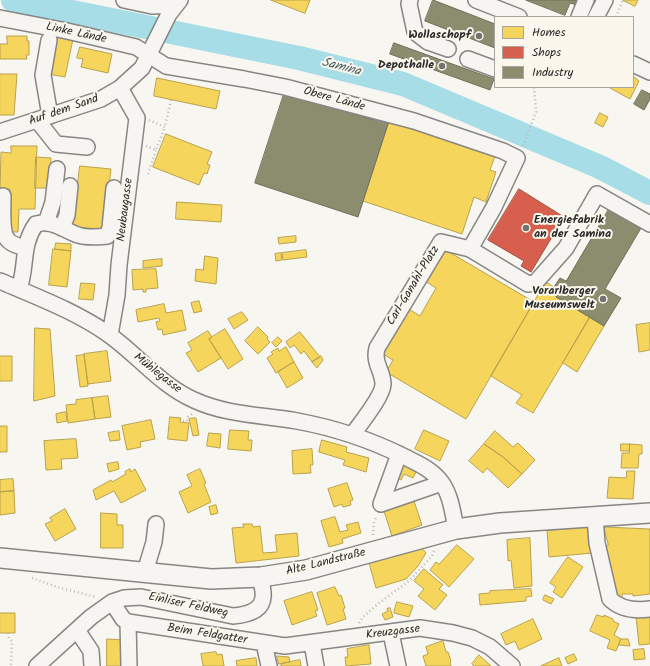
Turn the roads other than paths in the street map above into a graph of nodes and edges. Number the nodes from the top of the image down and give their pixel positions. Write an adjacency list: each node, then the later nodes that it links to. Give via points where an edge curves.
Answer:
1 (124, 0): 6 (street, via 152,6)
2 (410, 0): 12 (street, via 415,32 428,42)
3 (476, 0): 7 (street)
4 (586, 0): 8 (street)
5 (605, 0): 9 (street)
6 (175, 7): 13 (street, Auf dem Sand)
7 (516, 16)
8 (579, 16)
9 (597, 16)
10 (0, 18): 13 (street, Linke Lände)
11 (49, 40): 19 (street, via 43,74)
12 (448, 49)
13 (151, 50): 18 (street, Auf dem Sand, via 142,68); 30 (street, Obere Lände, via 157,62 166,66 285,87 414,121 519,153 494,207)
14 (468, 59): 16 (street)
15 (634, 64): 17 (street)
16 (494, 69)
17 (650, 72)
18 (120, 88): 19 (street, Auf dem Sand, via 101,99); 32 (street, Neubaugasse, via 137,118)
19 (44, 118): 20 (street, Auf dem Sand); 21 (street, via 56,144)
20 (0, 132)
21 (87, 147)
22 (56, 169): 26 (street, via 53,202)
23 (70, 186): 28 (street)
24 (114, 188): 28 (street, via 107,236 80,236)
25 (3, 196): 29 (street, via 4,235 8,241)
26 (46, 222): 28 (street); 29 (street, via 36,224)
27 (650, 224): 30 (street, Carl-Ganahl-Platz, via 597,194 566,248 535,283 528,284)
28 (62, 228)
29 (25, 248): 31 (street, via 22,282)
30 (470, 249): 33 (street, Carl-Ganahl-Platz, via 445,242 438,245 377,348 375,358 383,388)
31 (9, 287): 32 (street, Mühlegasse, via 79,316)
32 (110, 336): 33 (street, Mühlegasse, via 164,382 206,406 298,421)
33 (353, 434): 34 (street, Mühlegasse)
34 (399, 454): 35 (street, Mühlegasse, via 430,470); 35 (street, via 381,504)
35 (442, 484): 39 (street, Mühlegasse, via 449,499)
36 (650, 513): 37 (main road, Alte Landstraße)
37 (595, 517): 39 (main road, Alte Landstraße, via 500,523); 44 (street, via 597,543 610,599 616,606 635,611)
38 (156, 524): 41 (street, via 154,542)
39 (448, 531): 42 (main road, Alte Landstraße, via 306,570)
40 (0, 558): 41 (main road, Alte Landstraße)
41 (145, 572): 42 (main road, Alte Landstraße, via 211,579)
42 (261, 578): 43 (street, Einliser Feldweg, via 261,604 251,613 243,615 233,616 141,597)
43 (106, 601): 45 (street); 46 (street, Einliser Feldweg)
44 (650, 609)
45 (128, 622): 48 (street, Beim Feldgatter); 52 (street)
46 (78, 630): 50 (street, Einliser Feldweg); 51 (street, via 91,651)
47 (391, 633): 49 (street, Kreuzgasse); 55 (street); 56 (street, Kreuzgasse, via 420,628 472,638 490,647)
48 (264, 643): 49 (street, Beim Feldgatter, via 285,646); 53 (street)
49 (312, 643): 54 (street)
50 (37, 666)
51 (92, 666)
52 (129, 666)
53 (269, 666)
54 (316, 666)
55 (398, 666)
56 (512, 666)

